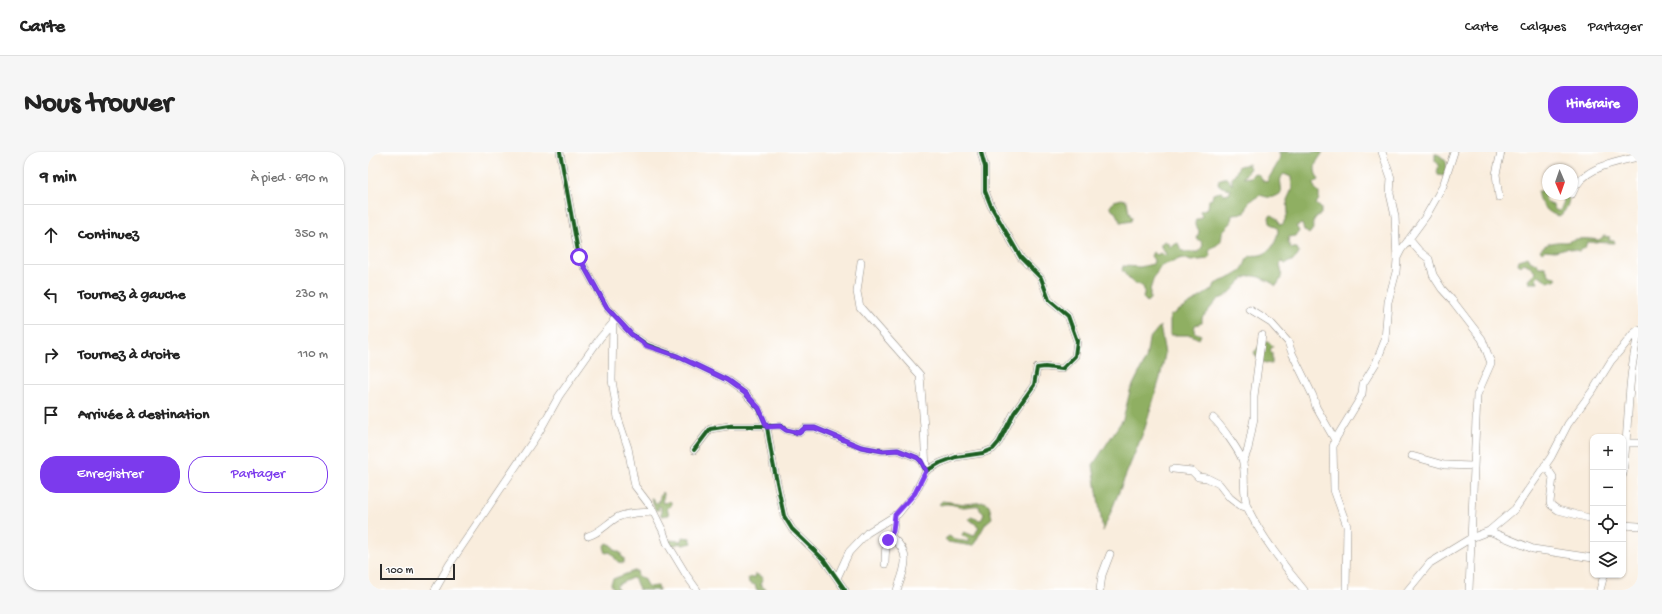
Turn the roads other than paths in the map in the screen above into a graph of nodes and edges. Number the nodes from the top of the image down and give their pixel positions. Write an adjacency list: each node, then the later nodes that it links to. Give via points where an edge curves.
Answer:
1 (560, 152): 13 (street, via 579,257 607,308)
2 (981, 152): 30 (street, via 985,167 985,191 991,206 1021,258 1041,278 1049,300 1068,316 1077,341 1075,356 1062,369 1037,368 1034,385 993,448 983,453 956,457)
3 (1382, 152): 10 (street, via 1391,178 1390,194 1395,216)
4 (1454, 152): 9 (street, via 1443,186)
5 (1501, 152): 8 (street, via 1496,174)
6 (1638, 157): 7 (street, via 1604,165 1583,176)
7 (1578, 182)
8 (1500, 197)
9 (1409, 239): 10 (street); 27 (street, via 1429,259 1433,275 1442,289 1482,339 1491,363 1477,395)
10 (1397, 260): 20 (street, via 1388,302 1387,330 1383,348 1363,384 1358,402)
11 (861, 262): 30 (street, via 857,292 860,307 920,375)
12 (1250, 310): 20 (street, via 1271,323 1288,342 1316,407)
13 (614, 315): 14 (street); 19 (street, via 631,334 647,346 677,356 727,380 745,393 759,408)
14 (613, 324): 32 (street, via 612,380 615,403 628,448 635,486); 47 (street, via 559,396 539,432 449,565)
15 (1638, 330): 26 (street, via 1610,361 1568,424)
16 (1262, 335): 25 (street, via 1254,396 1254,418)
17 (1638, 338): 21 (street, via 1629,383)
18 (1212, 418): 25 (street, via 1219,423)
19 (767, 427): 23 (street, via 729,426 710,429); 30 (street, via 780,426 799,433 805,428 815,428 861,447 883,451 898,450 918,458); 44 (street, via 784,516 792,529 824,560)
20 (1335, 440): 53 (street, via 1334,490 1347,526)
21 (1627, 443): 22 (street); 29 (street)
22 (1638, 443)
23 (694, 450)
24 (1412, 456): 27 (street, via 1444,465)
25 (1243, 462): 31 (street)
26 (1545, 465): 34 (street, via 1553,477 1551,505 1558,510); 37 (street, via 1515,509)
27 (1473, 466): 40 (street)
28 (1173, 469): 31 (street, via 1192,471 1198,477 1219,484 1230,498)
29 (1624, 470)
30 (926, 471): 33 (street, via 915,493)
31 (1248, 508): 52 (street)
32 (653, 512): 38 (street, via 619,517); 48 (street, via 667,543)
33 (895, 515): 39 (street); 44 (street, via 867,532 849,552)
34 (1590, 518)
35 (1626, 525): 36 (street)
36 (1638, 526)
37 (1489, 531): 40 (street); 42 (street, via 1532,549)
38 (588, 536)
39 (890, 536): 43 (street); 50 (street, via 903,551 906,559)
40 (1471, 538): 54 (street, via 1430,563); 55 (street)
41 (1110, 554): 51 (street, via 1102,575)
42 (1590, 558)
43 (885, 564)
44 (837, 578): 49 (street)
45 (1603, 578): 56 (street)
46 (1605, 578): 57 (street)
47 (435, 590)
48 (697, 590)
49 (845, 590)
50 (897, 590)
51 (1100, 590)
52 (1304, 590)
53 (1346, 590)
54 (1408, 590)
55 (1469, 590)
56 (1600, 590)
57 (1607, 590)

